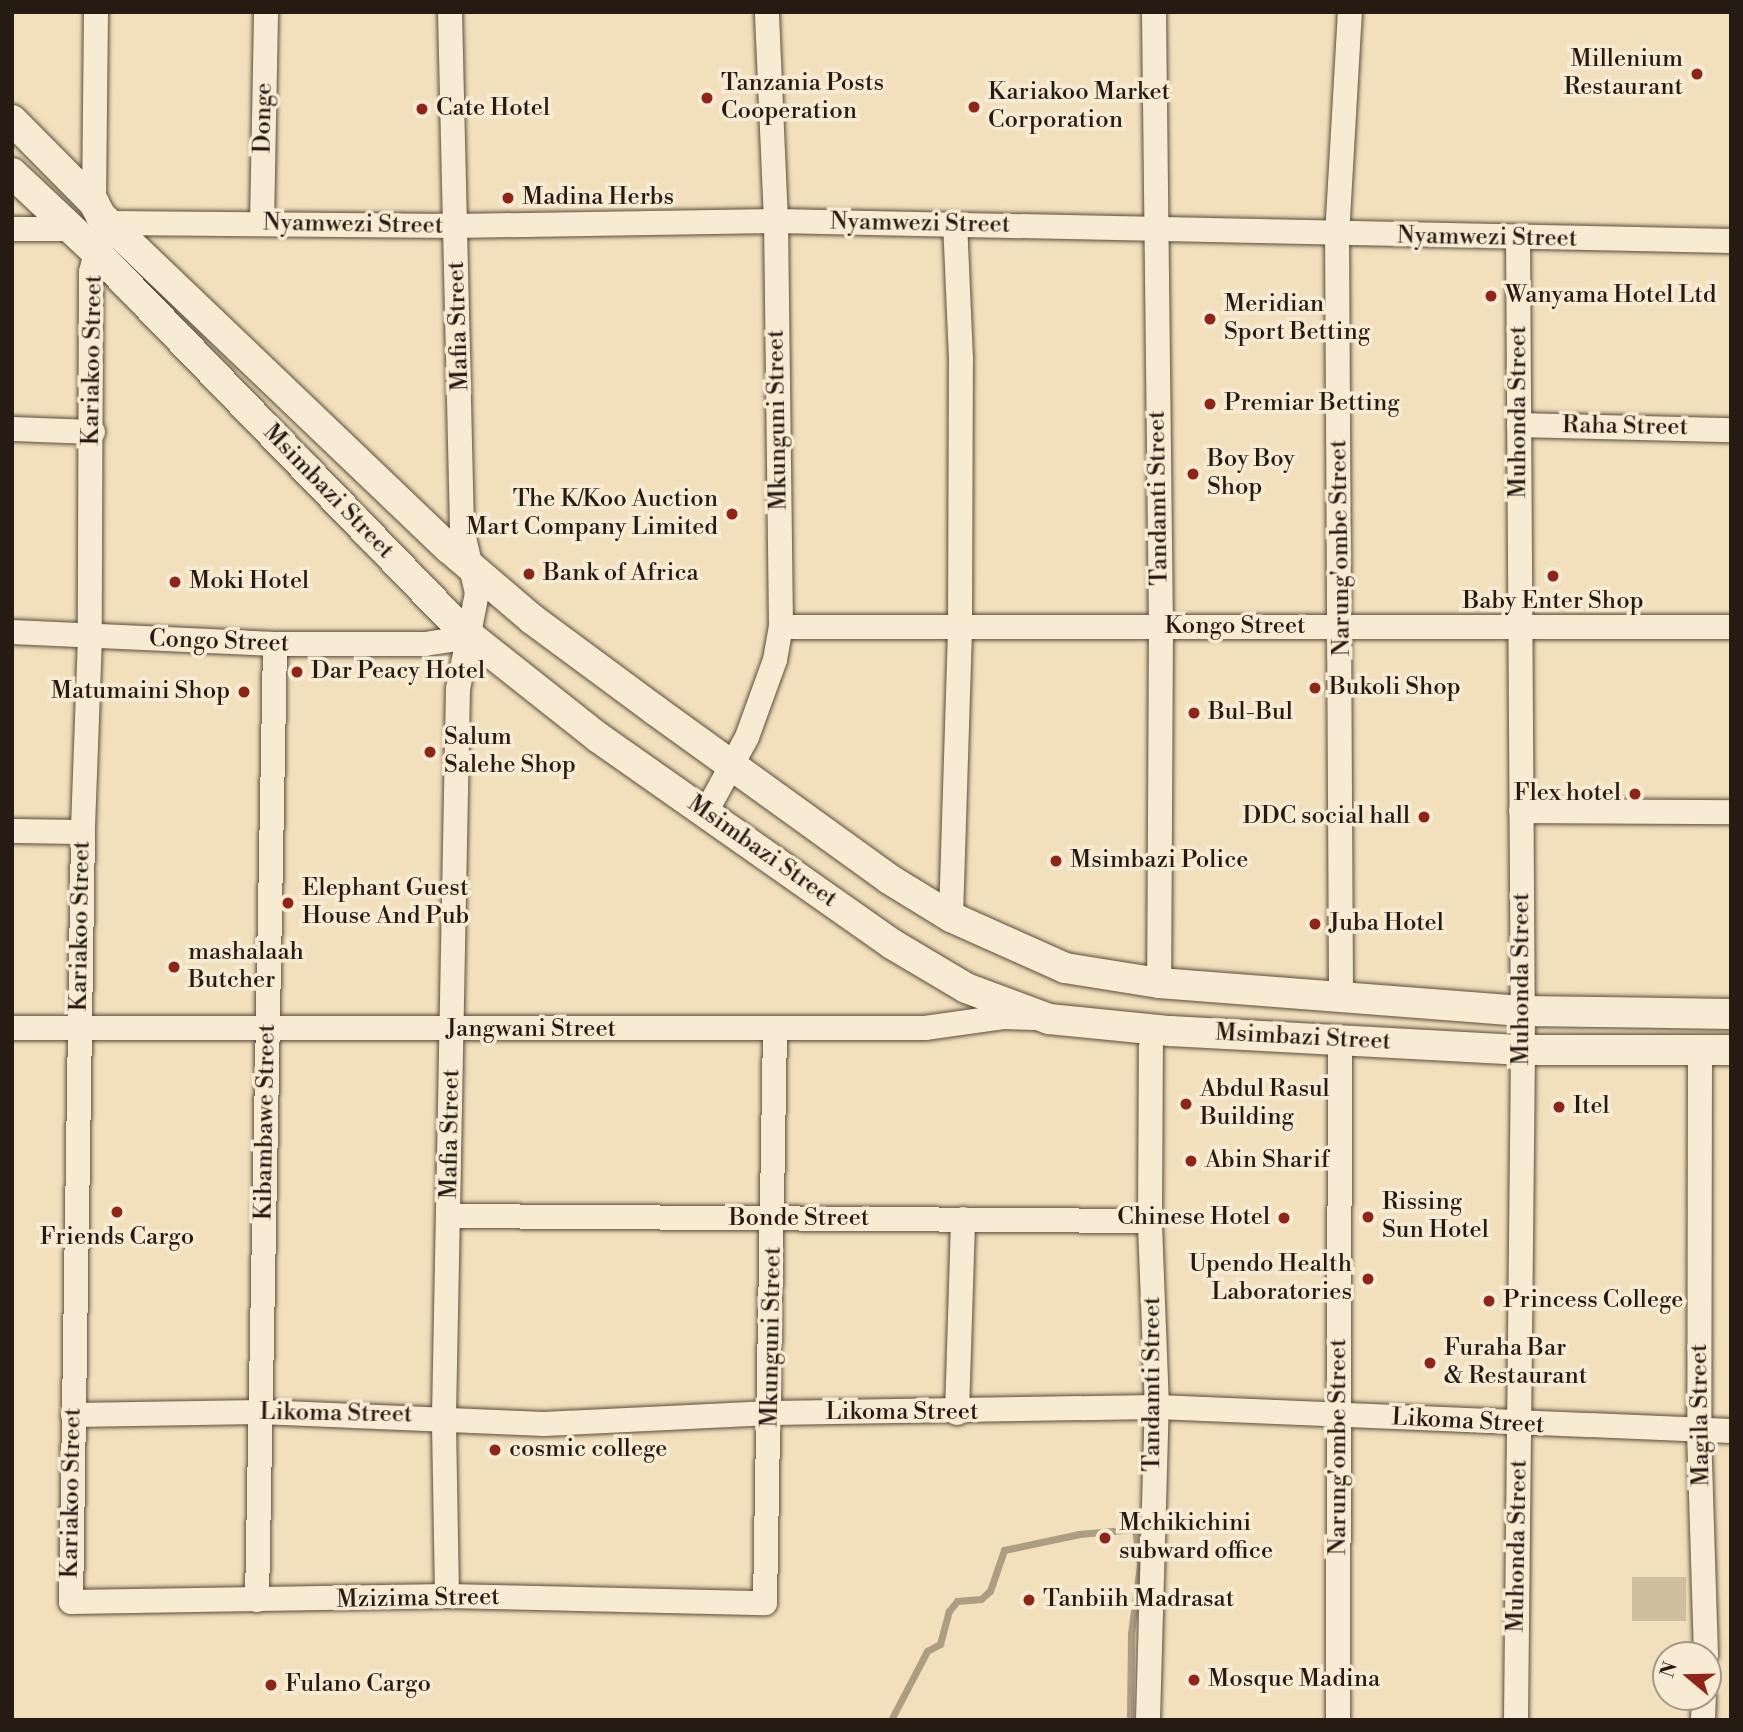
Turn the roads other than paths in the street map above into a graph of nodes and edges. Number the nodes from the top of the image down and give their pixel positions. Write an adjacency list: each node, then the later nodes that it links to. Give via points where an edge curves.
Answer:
1 (96, 12): 9 (street)
2 (266, 12): 11 (street, Donge)
3 (450, 12): 13 (street, Mafia Street)
4 (767, 12): 10 (street, Mkunguni Street)
5 (1154, 12): 16 (street, Tandamti Street)
6 (1349, 12): 17 (street, Narung'ombe Street)
7 (12, 120): 9 (street, Msimbazi Street)
8 (12, 173): 15 (street, Msimbazi Street)
9 (102, 213): 11 (street, Nyamwezi Street); 25 (street, Msimbazi Street)
10 (776, 221): 12 (street, Nyamwezi Street); 13 (street, Nyamwezi Street); 28 (street, Mkunguni Street)
11 (261, 224): 13 (street, Nyamwezi Street)
12 (955, 224): 16 (street, Nyamwezi Street); 26 (street, via 961,359)
13 (456, 226): 25 (street, Mafia Street, via 462,513 465,543)
14 (12, 229): 15 (street)
15 (70, 229): 20 (street, Msimbazi Street)
16 (1155, 229): 17 (street, Nyamwezi Street); 29 (street, Tandamti Street)
17 (1337, 236): 18 (street, Nyamwezi Street); 27 (street, Narung'ombe Street)
18 (1518, 238): 19 (street, Nyamwezi Street); 21 (street, Muhonda Street)
19 (1731, 240)
20 (96, 252): 24 (street, Kariakoo Street, via 90,272); 32 (street, Msimbazi Street)
21 (1519, 425): 23 (street, Raha Street); 30 (street, Muhonda Street)
22 (12, 429): 24 (street)
23 (1731, 430)
24 (93, 432): 34 (street, Kariakoo Street)
25 (475, 569): 32 (street, Mafia Street, via 477,593); 36 (street, Msimbazi Street, via 532,619)
26 (960, 626): 28 (street, Kongo Street); 29 (street, Kongo Street); 42 (street)
27 (1342, 626): 29 (street, Kongo Street); 30 (street, Kongo Street); 44 (street, Narung'ombe Street, via 1341,990)
28 (781, 627): 36 (street, Mkunguni Street, via 775,660)
29 (1161, 627): 43 (street, Tandamti Street)
30 (1520, 627): 31 (street, Kongo Street); 37 (street, Muhonda Street)
31 (1731, 627)
32 (464, 629): 35 (street, Congo Street, via 455,639 425,644); 38 (street, Msimbazi Street, via 599,738); 50 (street, Mafia Street, via 458,689)
33 (12, 632): 34 (street, Congo Street)
34 (90, 637): 35 (street, Congo Street); 41 (street, Kariakoo Street)
35 (275, 644): 52 (street, Kibambawe Street)
36 (733, 765): 38 (street, Mkunguni Street); 42 (street, Msimbazi Street, via 889,879)
37 (1521, 811): 39 (street); 45 (street, Muhonda Street)
38 (705, 812): 47 (street, Msimbazi Street, via 892,944 966,988)
39 (1731, 813)
40 (12, 831): 41 (street)
41 (83, 832): 51 (street, Kariakoo Street)
42 (951, 917): 43 (street, Msimbazi Street, via 1065,968)
43 (1159, 984): 44 (street, Msimbazi Street)
44 (1345, 1000): 45 (street, Msimbazi Street)
45 (1522, 1011): 46 (street, Msimbazi Street); 56 (street, Muhonda Street)
46 (1731, 1014)
47 (1049, 1019): 49 (street, Jangwani Street, via 1003,1017 925,1028); 56 (street, Msimbazi Street, via 1170,1031)
48 (12, 1028): 51 (street, Jangwani Street)
49 (775, 1029): 50 (street, Jangwani Street); 59 (street, Mkunguni Street)
50 (453, 1030): 52 (street, Jangwani Street); 58 (street, Mafia Street)
51 (80, 1031): 52 (street, Jangwani Street); 66 (street, Kariakoo Street)
52 (267, 1031): 63 (street, Kibambawe Street)
53 (1152, 1047): 61 (street, Tandamti Street)
54 (1340, 1047): 67 (street, Narung'ombe Street)
55 (1700, 1049): 56 (street, Msimbazi Street); 57 (street, Msimbazi Street); 71 (street, Magila Street)
56 (1522, 1050): 69 (street, Muhonda Street)
57 (1731, 1050)
58 (449, 1216): 59 (street, Bonde Street); 68 (street, Mafia Street)
59 (774, 1219): 60 (street, Bonde Street); 64 (street, Mkunguni Street)
60 (963, 1219): 61 (street, Bonde Street); 65 (street)
61 (1150, 1221): 62 (street, Tandamti Street)
62 (1157, 1407): 65 (street, Likoma Street); 67 (street, Likoma Street); 77 (street, Tandamti Street)
63 (260, 1412): 66 (street, Likoma Street); 68 (street, Likoma Street); 73 (street, Kibambawe Street)
64 (771, 1413): 65 (street, Likoma Street); 68 (street, Likoma Street, via 544,1424); 75 (street, Mkunguni Street)
65 (957, 1413)
66 (73, 1415): 74 (street, Kariakoo Street)
67 (1339, 1415): 69 (street, Likoma Street); 78 (street, Narung'ombe Street)
68 (443, 1417): 72 (street, Mafia Street)
69 (1519, 1425): 71 (street, Likoma Street); 79 (street, Muhonda Street)
70 (1731, 1431): 71 (street, Likoma Street)
71 (1699, 1432): 76 (street, Magila Street)
72 (447, 1596): 73 (street, Mzizima Street); 75 (street, Mzizima Street)
73 (257, 1600): 74 (street, Mzizima Street)
74 (71, 1602)
75 (765, 1603)
76 (1706, 1641)
77 (1148, 1720)
78 (1338, 1720)
79 (1516, 1720)

